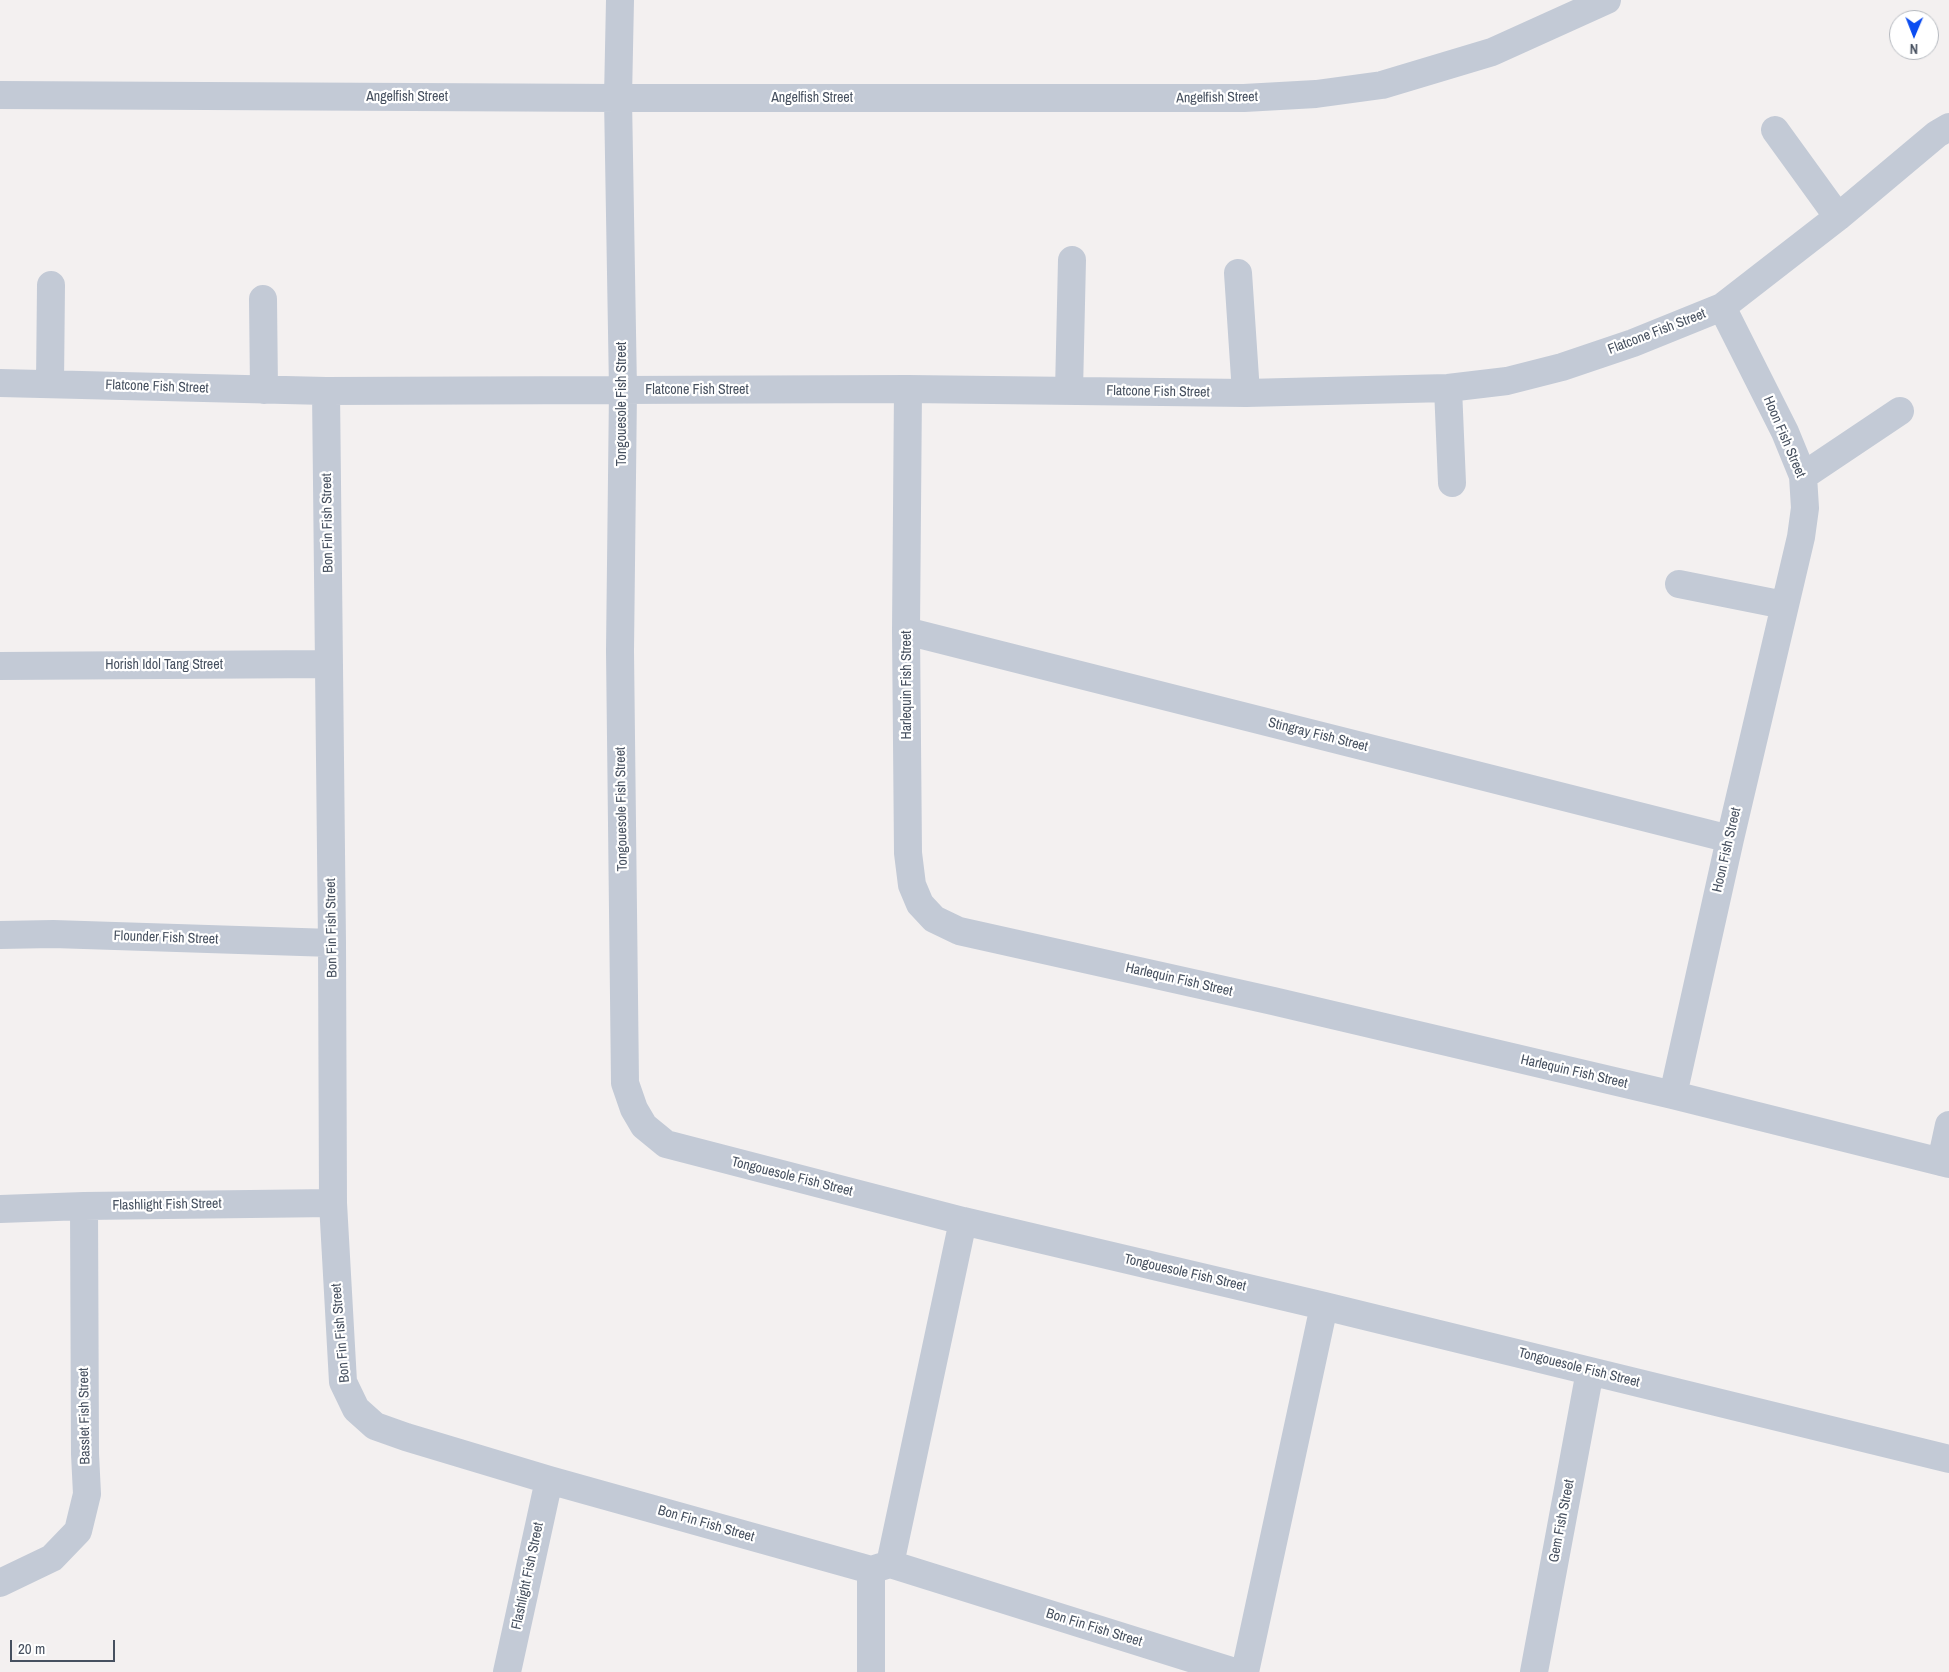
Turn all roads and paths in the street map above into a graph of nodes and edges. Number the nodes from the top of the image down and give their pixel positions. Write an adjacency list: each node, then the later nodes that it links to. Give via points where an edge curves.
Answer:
1 (620, 0): 4 (street, Tongouesole Fish Street)
2 (1607, 0): 4 (street, Angelfish Street, via 1492,52 1382,85 1316,94 1244,98)
3 (0, 95): 4 (street, Angelfish Street)
4 (618, 98): 18 (street, Tongouesole Fish Street)
5 (1949, 128): 7 (street, Flatcone Fish Street, via 1937,134)
6 (1775, 130): 7 (street)
7 (1838, 217): 12 (street, Flatcone Fish Street)
8 (1072, 260): 20 (street)
9 (1238, 273): 21 (street)
10 (51, 285): 14 (street)
11 (263, 299): 17 (street)
12 (1722, 307): 15 (street, Flatcone Fish Street, via 1562,367 1507,381); 23 (street, Hoon Fish Street)
13 (0, 383): 14 (street, Flatcone Fish Street)
14 (50, 384): 17 (street, Flatcone Fish Street)
15 (1448, 388): 21 (street, Flatcone Fish Street); 24 (street)
16 (908, 389): 18 (street, Flatcone Fish Street); 20 (street, Flatcone Fish Street); 27 (street, Harlequin Fish Street)
17 (264, 390): 19 (street, Flatcone Fish Street)
18 (623, 390): 19 (street, Flatcone Fish Street); 39 (street, Tongouesole Fish Street, via 620,651 625,1083 634,1109 644,1126 666,1144)
19 (326, 391): 28 (street, Bon Fin Fish Street)
20 (1069, 391): 21 (street, Flatcone Fish Street)
21 (1246, 393)
22 (1900, 410): 23 (street)
23 (1803, 476): 26 (street, Hoon Fish Street, via 1805,508 1801,537)
24 (1452, 484)
25 (1678, 584): 26 (street)
26 (1784, 605): 30 (street, Hoon Fish Street)
27 (906, 631): 30 (street, Stingray Fish Street); 33 (street, Harlequin Fish Street, via 908,853 912,885 920,904 934,919 959,931)
28 (329, 664): 29 (street, Horish Idol Tang Street); 32 (street, Bon Fin Fish Street)
29 (0, 666)
30 (1730, 839): 33 (street, Hoon Fish Street)
31 (0, 935): 32 (street, Flounder Fish Street)
32 (332, 943): 36 (street, Bon Fin Fish Street)
33 (1673, 1095): 35 (street, Harlequin Fish Street)
34 (1949, 1125): 35 (street)
35 (1945, 1162)
36 (333, 1203): 37 (street, Flashlight Fish Street); 43 (street, Bon Fin Fish Street, via 342,1382 356,1408 375,1426)
37 (84, 1206): 38 (street, Flashlight Fish Street); 45 (street, Basslet Fish Street, via 87,1494 78,1531 52,1558)
38 (0, 1209)
39 (963, 1220): 40 (street, Tongouesole Fish Street); 44 (street)
40 (1324, 1306): 41 (street, Tongouesole Fish Street); 49 (street)
41 (1590, 1371): 42 (street, Tongouesole Fish Street); 50 (street, Gem Fish Street)
42 (1949, 1459)
43 (549, 1480): 44 (street, Bon Fin Fish Street); 46 (street, Flashlight Fish Street)
44 (881, 1567): 47 (street); 48 (street, Bon Fin Fish Street)
45 (0, 1583)
46 (507, 1672)
47 (871, 1672)
48 (1235, 1672)
49 (1245, 1672)
50 (1534, 1672)

